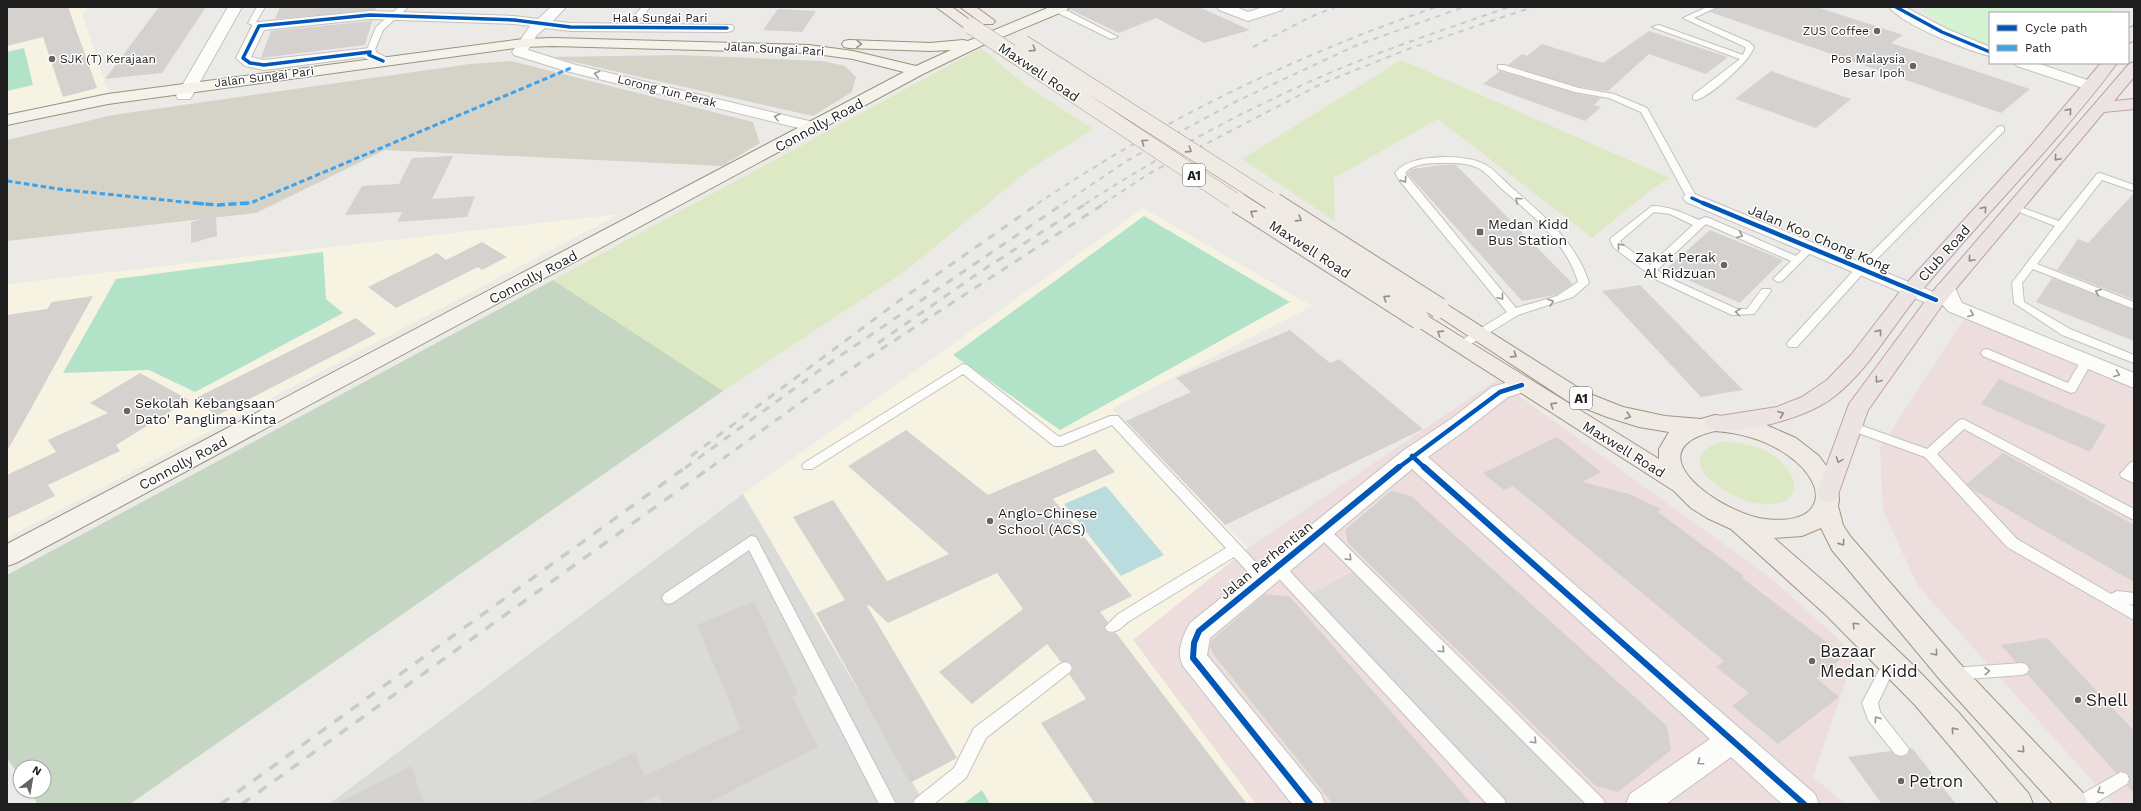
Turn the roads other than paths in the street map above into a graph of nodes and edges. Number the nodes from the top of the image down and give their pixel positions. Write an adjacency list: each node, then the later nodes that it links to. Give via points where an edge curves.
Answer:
1 (234, 7): 34 (street)
2 (261, 7): 14 (lane, via 252,23)
3 (559, 7): 13 (street)
4 (646, 7): 16 (lane)
5 (943, 7): 59 (main road, Maxwell Road / A1, one-way to 5, bridge, via 1179,165)
6 (967, 7): 57 (main road, Maxwell Road / A1, one-way to 57, bridge)
7 (1224, 7): 8 (street, via 1248,17)
8 (1277, 7)
9 (1713, 7): 25 (lane, via 1687,18 1746,44 1750,51)
10 (1896, 7): 23 (street, via 1921,23)
11 (1060, 8): 18 (lane); 19 (main road, Connolly Road)
12 (399, 12): 13 (street, Hala Sungai Pari); 14 (street, Hala Sungai Pari); 22 (lane, via 379,29)
13 (541, 23): 16 (street, Hala Sungai Pari, via 570,27); 20 (street)
14 (259, 26): 30 (street, via 243,58)
15 (1656, 27): 25 (lane)
16 (628, 28): 17 (street, Hala Sungai Pari)
17 (726, 28)
18 (1114, 37)
19 (978, 42): 21 (main road, one-way to 19, via 834,43 930,47); 31 (main road, Connolly Road)
20 (521, 48): 21 (main road, Jalan Sungai Pari, via 627,44); 26 (main road, Jalan Sungai Pari); 34 (main road, Jalan Sungai Pari); 40 (street, Lorong Tun Perak, one-way to 20, via 571,68)
21 (778, 49): 24 (main road, Jalan Sungai Pari, via 823,50)
22 (370, 52): 26 (street, via 369,55); 30 (street)
23 (1989, 52)
24 (853, 55): 31 (main road, Jalan Sungai Pari); 36 (main road, via 867,65 873,77 868,94)
25 (1745, 58): 35 (lane)
26 (383, 61): 30 (main road, Jalan Sungai Pari)
27 (2025, 64): 33 (street)
28 (2108, 64): 33 (highway, Club Road)
29 (1501, 67): 43 (lane, via 1578,90 1611,96 1644,110)
30 (261, 71): 34 (main road, Jalan Sungai Pari)
31 (918, 71): 36 (main road, Connolly Road)
32 (2133, 74): 38 (highway, Club Road)
33 (2091, 86): 52 (highway, Club Road, one-way to 33)
34 (186, 91): 39 (main road, Jalan Sungai Pari)
35 (1696, 97)
36 (858, 104): 40 (main road, Connolly Road)
37 (2134, 104): 38 (highway)
38 (2101, 108): 44 (highway, Club Road, one-way to 44)
39 (15, 122)
40 (815, 127): 78 (main road, Connolly Road)
41 (2001, 129): 49 (lane)
42 (2134, 188): 46 (lane, via 2100,176)
43 (1692, 198): 45 (street, Jalan Koo Chong Kong)
44 (2014, 208): 46 (lane); 54 (highway, Club Road, one-way to 54)
45 (1707, 217): 47 (street, Jalan Koo Chong Kong); 50 (lane); 50 (lane, one-way to 45, via 1618,246 1615,240 1621,233 1652,209)
46 (2061, 225): 48 (lane)
47 (1804, 254): 49 (street, Jalan Koo Chong Kong); 51 (lane)
48 (2031, 265): 55 (lane, one-way to 48); 61 (lane, via 2017,282 2019,303 2066,332)
49 (1860, 269): 52 (street, Jalan Koo Chong Kong); 58 (lane)
50 (1650, 270): 53 (lane, one-way to 50, via 1750,312 1736,313 1661,278)
51 (1778, 279)
52 (1912, 290): 54 (street, Jalan Koo Chong Kong); 65 (highway, Club Road, one-way to 52, via 1771,418 1821,395 1847,372)
53 (1766, 291)
54 (1941, 294): 62 (street, one-way to 62, via 1955,307); 66 (highway, Club Road, one-way to 66, via 1857,409)
55 (2134, 306)
56 (1514, 313): 56 (lane, one-way to 56, via 1566,296 1578,290 1584,283 1584,276 1566,244 1483,166 1452,160 1409,166 1401,170 1402,178); 57 (lane)
57 (1481, 334): 59 (lane); 65 (main road, Maxwell Road / A1, one-way to 65, via 1577,397 1639,419 1665,424)
58 (1794, 344)
59 (1461, 346): 64 (main road, Maxwell Road / A1)
60 (1987, 353): 62 (lane, via 2071,389)
61 (2134, 359)
62 (2086, 362): 63 (street, one-way to 63)
63 (2134, 381)
64 (1522, 385): 68 (street, Jalan Perhentian, via 1500,392); 72 (main road, Maxwell Road / A1, one-way to 64)
65 (1705, 424): 72 (main road, A1, via 1681,432 1672,442 1668,455 1672,470); 73 (main road, A1, via 1736,424 1757,430 1797,450 1824,479)
66 (1851, 426): 67 (lane); 73 (highway, Club Road, one-way to 73)
67 (1928, 454): 74 (lane, via 1963,423); 82 (lane, via 2012,543)
68 (1412, 456): 76 (street, Jalan Perhentian); 89 (street)
69 (808, 466): 77 (lane, via 963,368 1058,443 1114,419)
70 (2134, 466): 71 (lane, via 2126,474)
71 (2134, 478)
72 (1682, 485): 75 (main road, A1, via 1715,512)
73 (1827, 501): 75 (main road, A1, via 1818,519 1803,526 1768,528); 88 (main road, one-way to 88, via 1832,525 1841,543)
74 (2134, 515)
75 (1736, 521): 85 (main road, one-way to 75, via 1803,576)
76 (1322, 531): 79 (street, Jalan Perhentian); 96 (lane, one-way to 96)
77 (1235, 549): 79 (lane); 84 (lane)
78 (7, 556)
79 (1269, 572): 94 (street, Jalan Perhentian, via 1199,631 1194,643 1193,658); 95 (lane)
80 (669, 598): 92 (lane, via 751,541)
81 (2134, 599): 82 (lane, via 2117,597)
82 (2114, 603): 83 (lane)
83 (2134, 614)
84 (1112, 627)
85 (1891, 661): 90 (lane, one-way to 85, via 1873,715 1870,703); 99 (main road, one-way to 85, via 1926,697)
86 (1065, 668): 93 (lane, via 980,733 960,773)
87 (2022, 669): 88 (lane, one-way to 87)
88 (1952, 674): 100 (main road, one-way to 100)
89 (1732, 740): 97 (street, one-way to 97); 98 (street)
90 (1901, 749)
91 (2121, 779): 101 (lane, one-way to 101)
92 (888, 804)
93 (921, 804)
94 (1310, 804)
95 (1498, 804)
96 (1597, 804)
97 (1640, 804)
98 (1804, 804)
99 (2018, 804)
100 (2073, 804)
101 (2079, 804)

